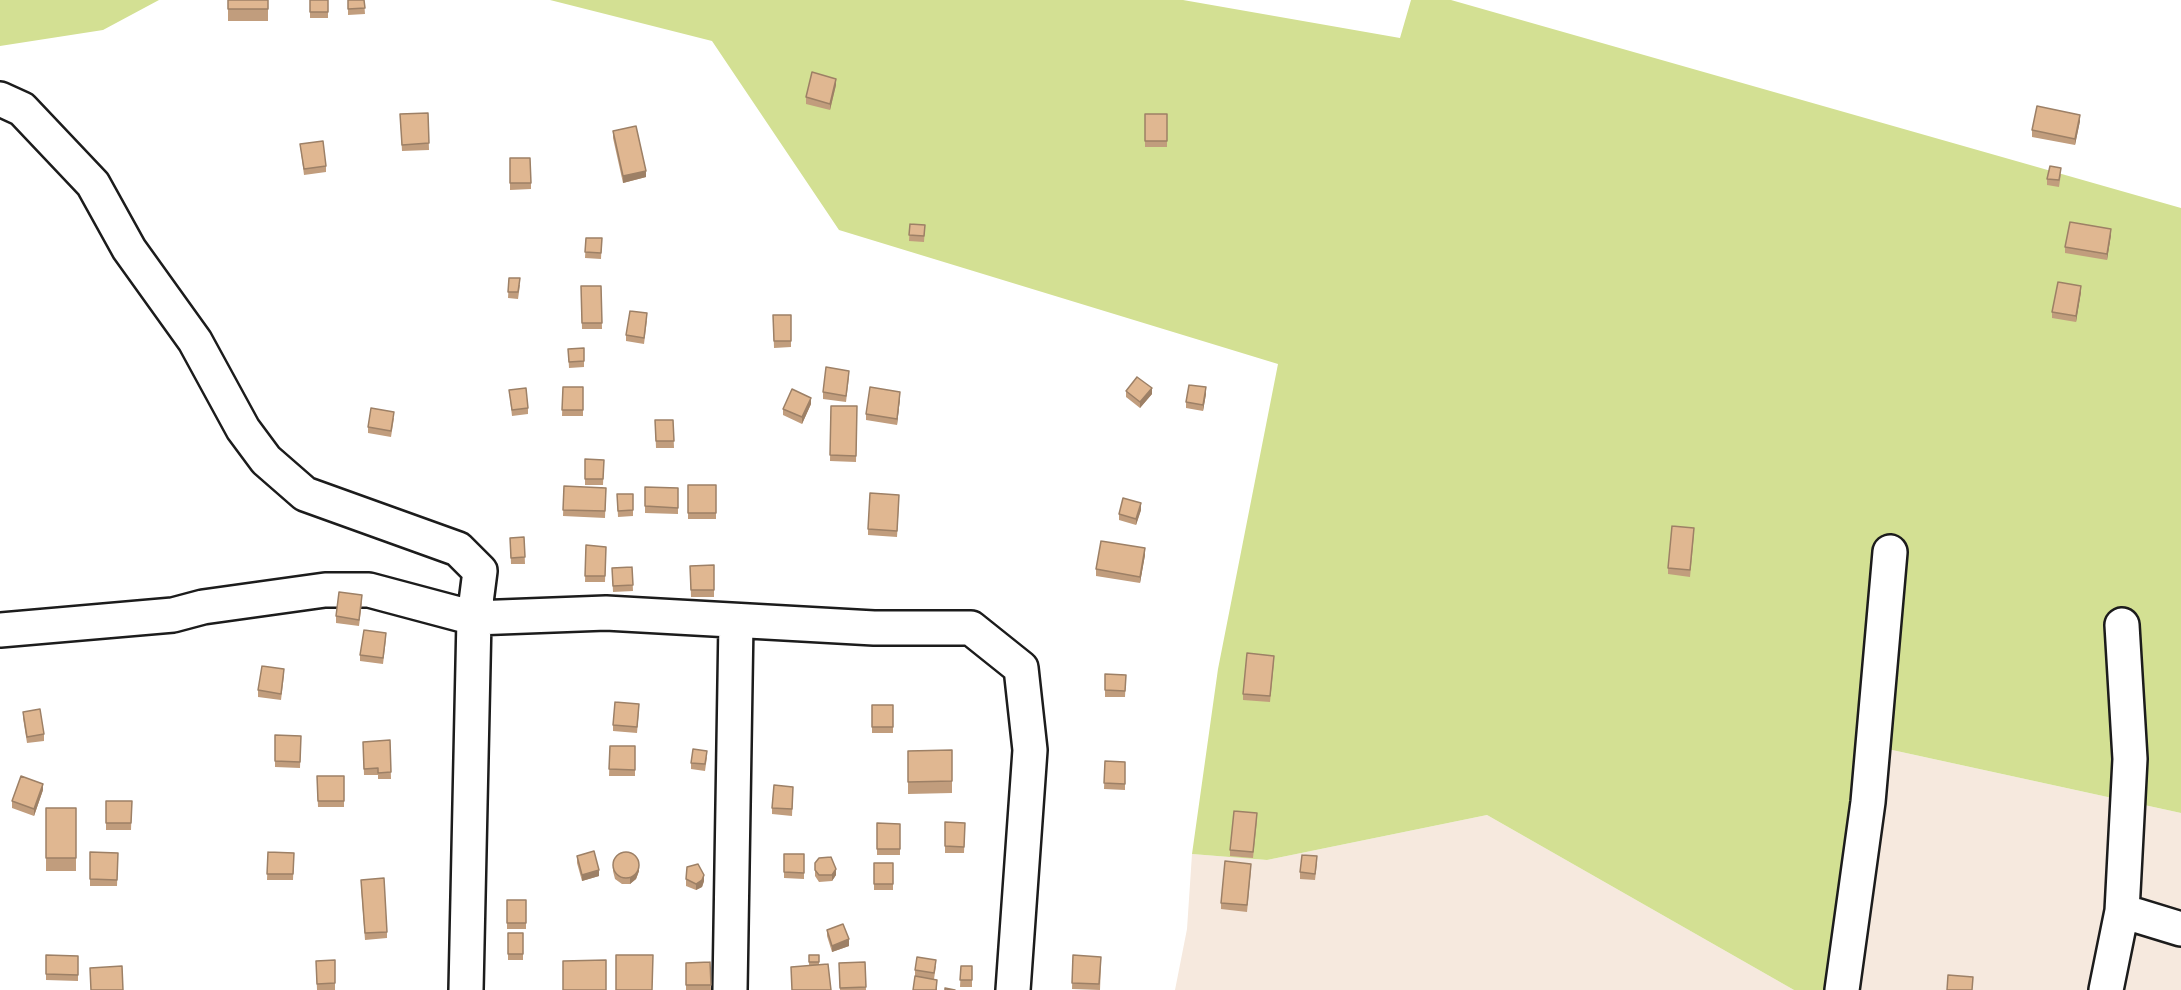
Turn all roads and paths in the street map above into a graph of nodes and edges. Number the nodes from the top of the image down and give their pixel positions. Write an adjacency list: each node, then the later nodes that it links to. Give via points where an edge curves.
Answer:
1 (0, 99): 3 (street, via 22,109 93,184 129,249 195,341 243,429 266,460 305,494 458,549 480,570)
2 (1890, 552): 12 (street, via 1868,802)
3 (474, 618): 4 (street, via 606,613); 6 (street, via 369,590 324,590 173,615); 9 (street)
4 (736, 621): 10 (street); 11 (street, via 971,628 1021,668 1030,750)
5 (2122, 625): 7 (street, via 2130,759)
6 (0, 630)
7 (2122, 910): 8 (street); 13 (street)
8 (2181, 929)
9 (466, 990)
10 (730, 990)
11 (1013, 990)
12 (1842, 990)
13 (2106, 990)

